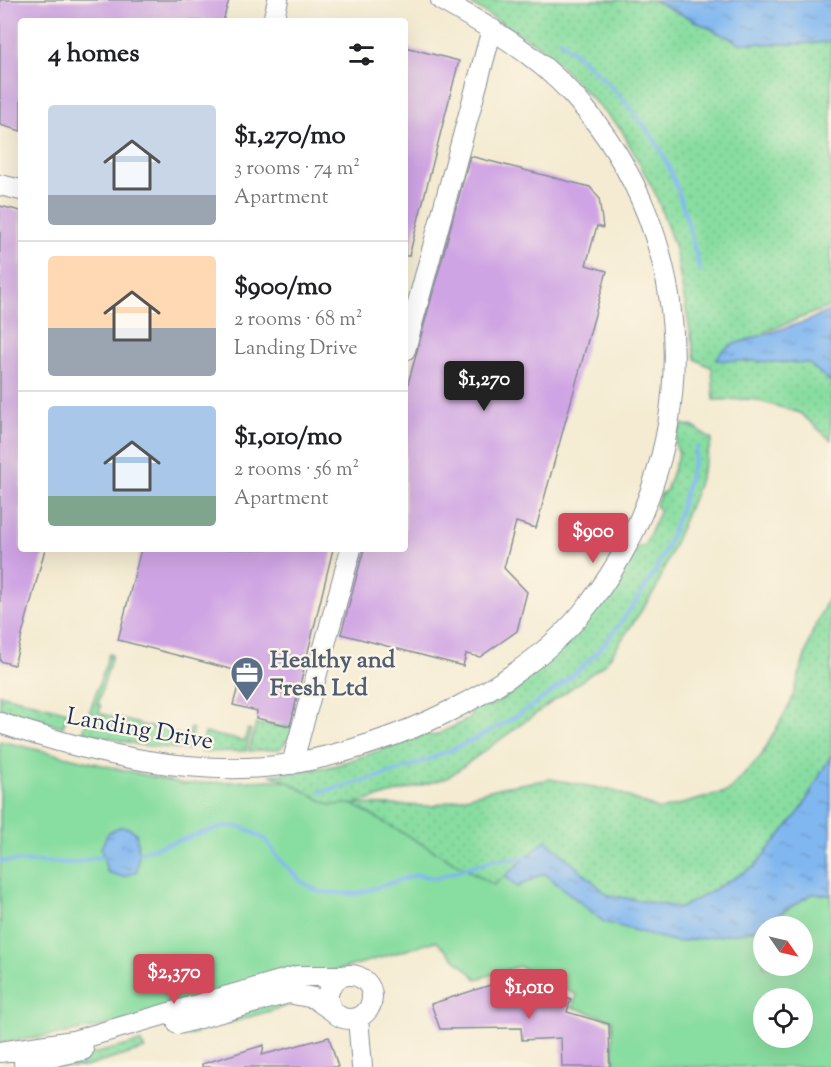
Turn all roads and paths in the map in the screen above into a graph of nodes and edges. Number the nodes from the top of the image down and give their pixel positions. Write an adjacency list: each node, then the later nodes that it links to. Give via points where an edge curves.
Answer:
1 (278, 0): 3 (street)
2 (441, 0): 4 (street, Landing Drive)
3 (274, 18)
4 (492, 29): 7 (street); 10 (street, Landing Drive, via 508,38 573,95 609,142 649,216 673,319 675,358 668,434 657,474 621,556 580,614 556,639 503,680 421,725 355,749)
5 (0, 184): 6 (street)
6 (18, 189)
7 (408, 339)
8 (350, 552): 10 (street)
9 (0, 723): 10 (street, Landing Drive, via 108,753 170,764 223,768)
10 (292, 764)
11 (341, 976): 12 (street, via 328,991); 13 (street, via 357,976 371,990 371,1003); 14 (street, via 297,976 73,1041)
12 (331, 1010): 13 (street, via 343,1018); 15 (street, via 314,998 288,993 53,1059)
13 (358, 1018): 16 (street)
14 (0, 1052)
15 (0, 1065)
16 (362, 1067)

